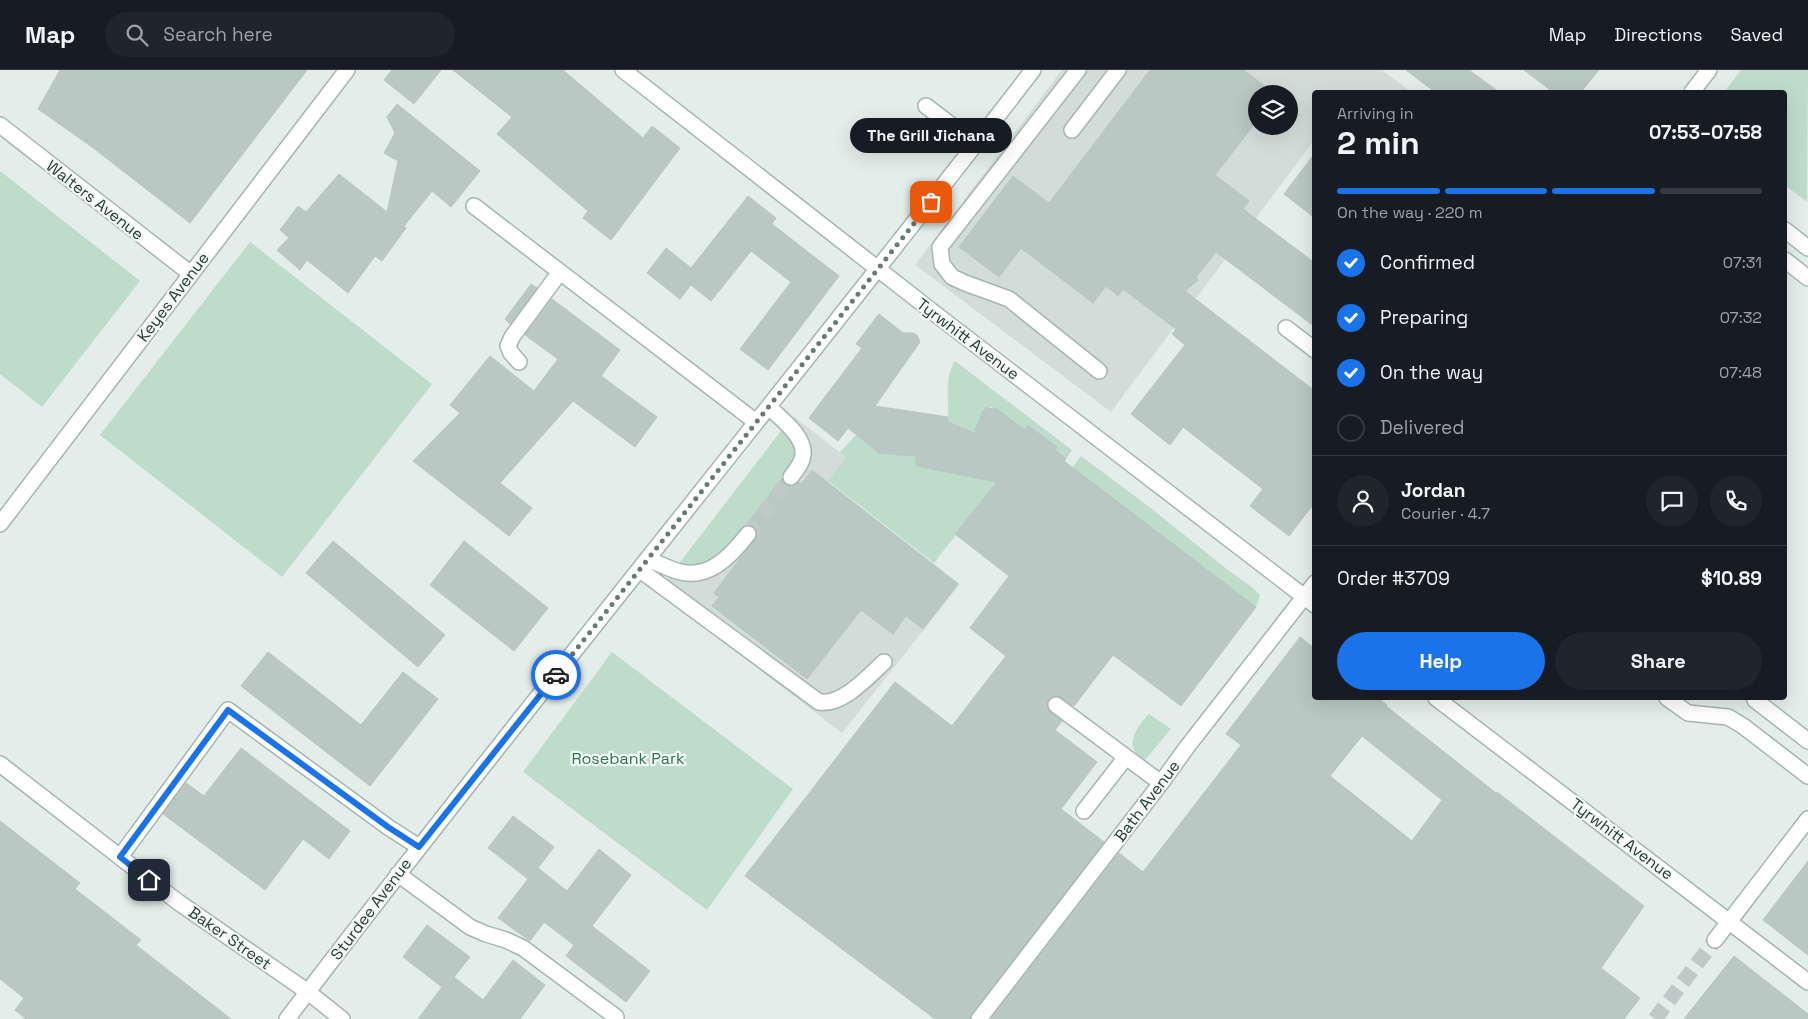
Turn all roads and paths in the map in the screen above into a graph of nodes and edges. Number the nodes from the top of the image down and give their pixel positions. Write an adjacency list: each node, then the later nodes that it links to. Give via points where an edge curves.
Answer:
1 (347, 70): 19 (street, Keyes Avenue)
2 (623, 70): 17 (street, Tyrwhitt Avenue)
3 (1033, 70): 11 (street, Sturdee Avenue)
4 (1078, 70): 24 (street, via 940,247 942,264 952,277 1009,299)
5 (1118, 70): 10 (street)
6 (1709, 70): 7 (street)
7 (1694, 90)
8 (926, 106): 11 (street)
9 (0, 125): 19 (street, Walters Avenue)
10 (1072, 130)
11 (976, 144): 17 (street, Sturdee Avenue)
12 (474, 206): 18 (street)
13 (1787, 232): 14 (street)
14 (1808, 248)
15 (1808, 258): 20 (street)
16 (1787, 262): 20 (street)
17 (878, 270): 25 (street, Sturdee Avenue); 31 (street, Tyrwhitt Avenue)
18 (560, 272): 23 (street, via 512,337 508,346); 26 (street)
19 (191, 274): 28 (street, Keyes Avenue)
20 (1803, 274)
21 (1286, 328): 22 (street)
22 (1312, 348)
23 (519, 362)
24 (1099, 371)
25 (769, 407): 26 (street, Sturdee Avenue); 27 (street, via 802,444 800,464)
26 (756, 422): 30 (street, Sturdee Avenue)
27 (791, 477)
28 (0, 524)
29 (748, 534): 30 (street, via 728,558 708,570 678,572)
30 (644, 564): 32 (street, via 819,702 843,697); 44 (street, Sturdee Avenue)
31 (1310, 601): 41 (street, Bath Avenue)
32 (884, 662)
33 (1439, 700): 47 (street, Tyrwhitt Avenue)
34 (1670, 700): 40 (street, via 1688,713 1728,717)
35 (1755, 700): 37 (street)
36 (1056, 705): 38 (street)
37 (1808, 741)
38 (1126, 757): 41 (street); 42 (street)
39 (0, 764): 45 (street, Baker Street)
40 (1808, 776)
41 (1161, 782): 54 (street, Bath Avenue)
42 (1084, 811)
43 (1808, 819): 47 (street)
44 (419, 847): 45 (street, via 228,710); 46 (street, Sturdee Avenue)
45 (120, 857): 50 (street, Baker Street, via 178,902)
46 (398, 874): 50 (street, Sturdee Avenue); 51 (street, via 470,927 523,948)
47 (1730, 920): 48 (street); 49 (street, Tyrwhitt Avenue)
48 (1715, 940)
49 (1808, 982)
50 (308, 992): 52 (street, Sturdee Avenue); 53 (street, Baker Street)
51 (616, 1017)
52 (287, 1019)
53 (342, 1019)
54 (979, 1019)

